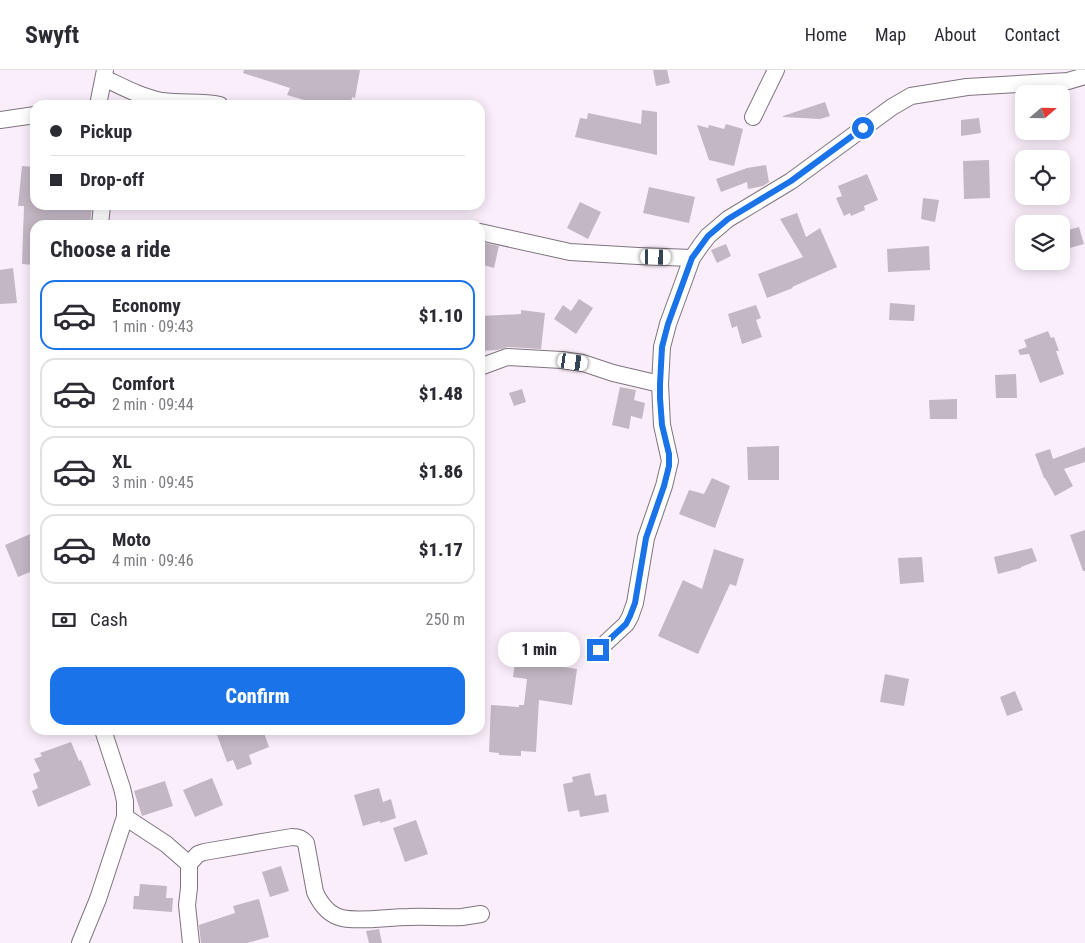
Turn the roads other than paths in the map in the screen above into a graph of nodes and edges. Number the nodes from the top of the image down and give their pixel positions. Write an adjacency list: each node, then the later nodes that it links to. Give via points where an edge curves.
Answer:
1 (776, 70): 7 (street)
2 (105, 74): 4 (street); 5 (street, via 133,92)
3 (1085, 76): 10 (street, via 1068,81 967,87 911,96 791,181 728,219 708,236)
4 (99, 100)
5 (161, 100)
6 (30, 116): 8 (street)
7 (753, 117)
8 (0, 120)
9 (485, 233): 10 (street, via 570,252)
10 (692, 258): 12 (street, via 662,347)
11 (485, 365): 12 (street, via 507,357 562,360)
12 (660, 384): 13 (street, via 662,425 670,461 646,538 635,603 626,624)
13 (598, 650)
14 (105, 735): 15 (street, via 122,788)
15 (125, 817): 16 (street, via 166,844); 18 (street)
16 (189, 864): 17 (street, via 204,852 297,837 307,846 318,899 341,918); 19 (street, via 187,905)
17 (481, 914)
18 (80, 943)
19 (191, 943)

